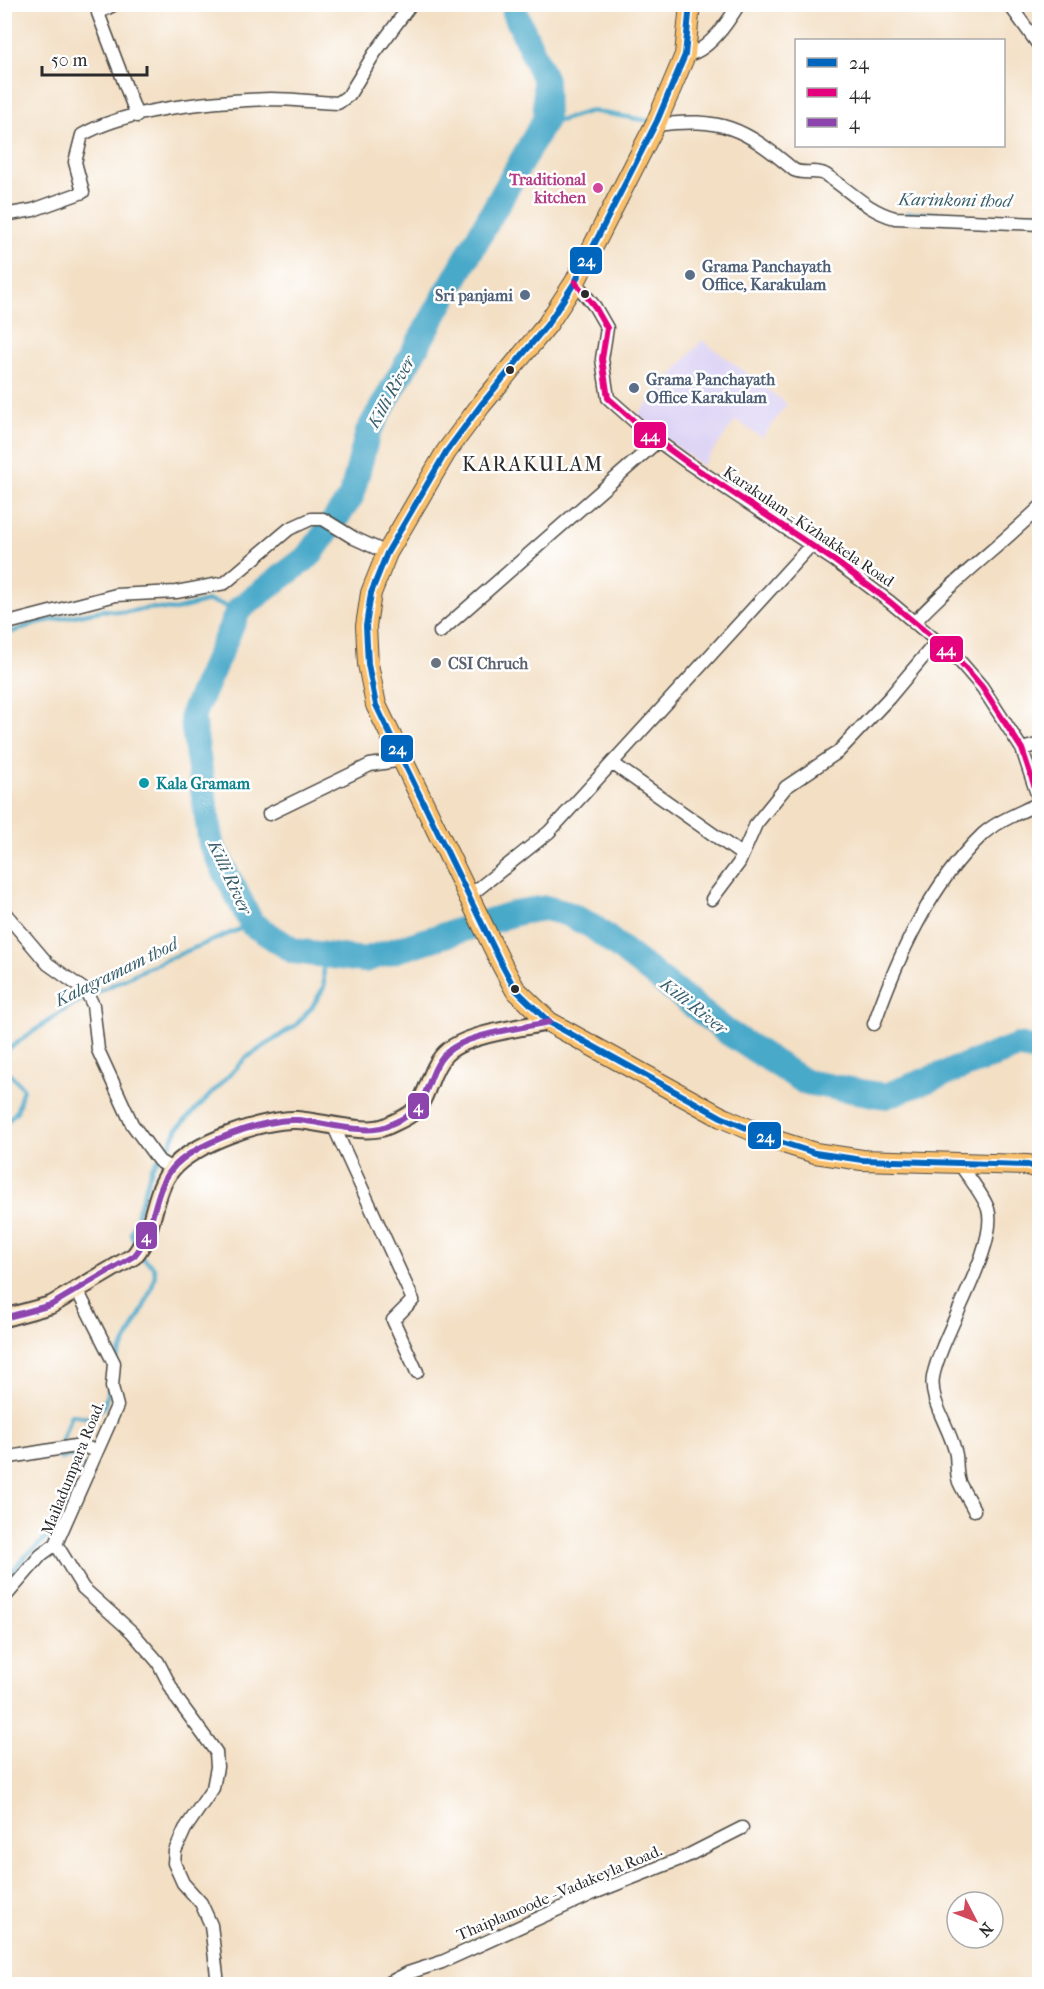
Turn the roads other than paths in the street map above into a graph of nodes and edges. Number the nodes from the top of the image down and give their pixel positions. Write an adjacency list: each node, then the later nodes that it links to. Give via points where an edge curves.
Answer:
1 (115, 4): 8 (street, via 98,13)
2 (411, 4): 8 (street, via 349,95 338,103 271,99 173,108)
3 (690, 4): 7 (main road)
4 (737, 4): 7 (street, via 723,31 692,55)
5 (1009, 4): 6 (street)
6 (1040, 47)
7 (685, 55): 9 (main road)
8 (137, 116): 10 (street, via 104,122 82,135 75,162 83,192 33,210)
9 (657, 122): 11 (street, via 699,121 735,129 794,170 824,173 878,214); 12 (main road)
10 (4, 215)
11 (1040, 224)
12 (575, 282): 13 (street, Karakulam - Kizhakkela Road, via 607,328 602,359 608,398); 16 (main road, via 547,326 446,452)
13 (658, 441): 15 (street, Karakulam - Kizhakkela Road); 19 (street)
14 (1040, 507): 17 (street)
15 (811, 545): 17 (street, Karakulam - Kizhakkela Road); 24 (street)
16 (387, 553): 18 (street, via 323,519 310,519 289,529 225,583 176,592 116,595); 23 (main road, via 370,594 366,626 368,664 376,705)
17 (914, 623): 20 (street, Karakulam - Kizhakkela Road)
18 (4, 624)
19 (440, 632)
20 (936, 642): 22 (street, Karakulam - Kizhakkela Road, via 957,658 982,687); 27 (street, via 838,752 786,787 756,824)
21 (1040, 744): 22 (street)
22 (1022, 749): 25 (street, Karakulam - Kizhakkela Road)
23 (402, 760): 26 (street, via 370,765); 28 (main road)
24 (612, 763): 27 (street); 28 (street, via 549,832)
25 (1039, 803): 32 (street, via 984,833 944,880 895,966)
26 (269, 814)
27 (741, 854): 29 (street, via 739,863)
28 (468, 897): 31 (main road, via 515,989)
29 (712, 899)
30 (4, 912): 35 (street, via 48,964 86,991 93,1005 98,1050 132,1124 159,1161)
31 (549, 1022): 33 (main road, via 468,1040 445,1053 415,1111 384,1128); 34 (main road, via 721,1117 774,1140 814,1153 862,1160)
32 (874, 1024)
33 (334, 1127): 35 (main road, via 296,1119 252,1125 213,1142); 39 (street, via 412,1300 393,1320)
34 (959, 1163): 36 (main road, via 1028,1165); 42 (street, via 988,1209 990,1226 971,1287 955,1313 933,1376 933,1396 956,1454 958,1479)
35 (172, 1169): 37 (main road, via 139,1251)
36 (1040, 1169)
37 (77, 1290): 38 (main road, via 51,1305); 40 (street, Mailadumpara Road., via 114,1363 112,1387 117,1406)
38 (4, 1318)
39 (417, 1372)
40 (95, 1450): 41 (street, via 81,1445); 43 (street, Mailadumpara Road.)
41 (4, 1458)
42 (974, 1510)
43 (56, 1544): 44 (street, via 41,1555); 46 (street, Mailadumpara Road., via 83,1588 132,1632 158,1662 177,1699 216,1752 213,1788 185,1829 174,1863 211,1924)
44 (4, 1598)
45 (742, 1828): 47 (street, Thaiplamoode - Vadakeyla Road., via 685,1857)
46 (218, 1984)
47 (387, 1984)

